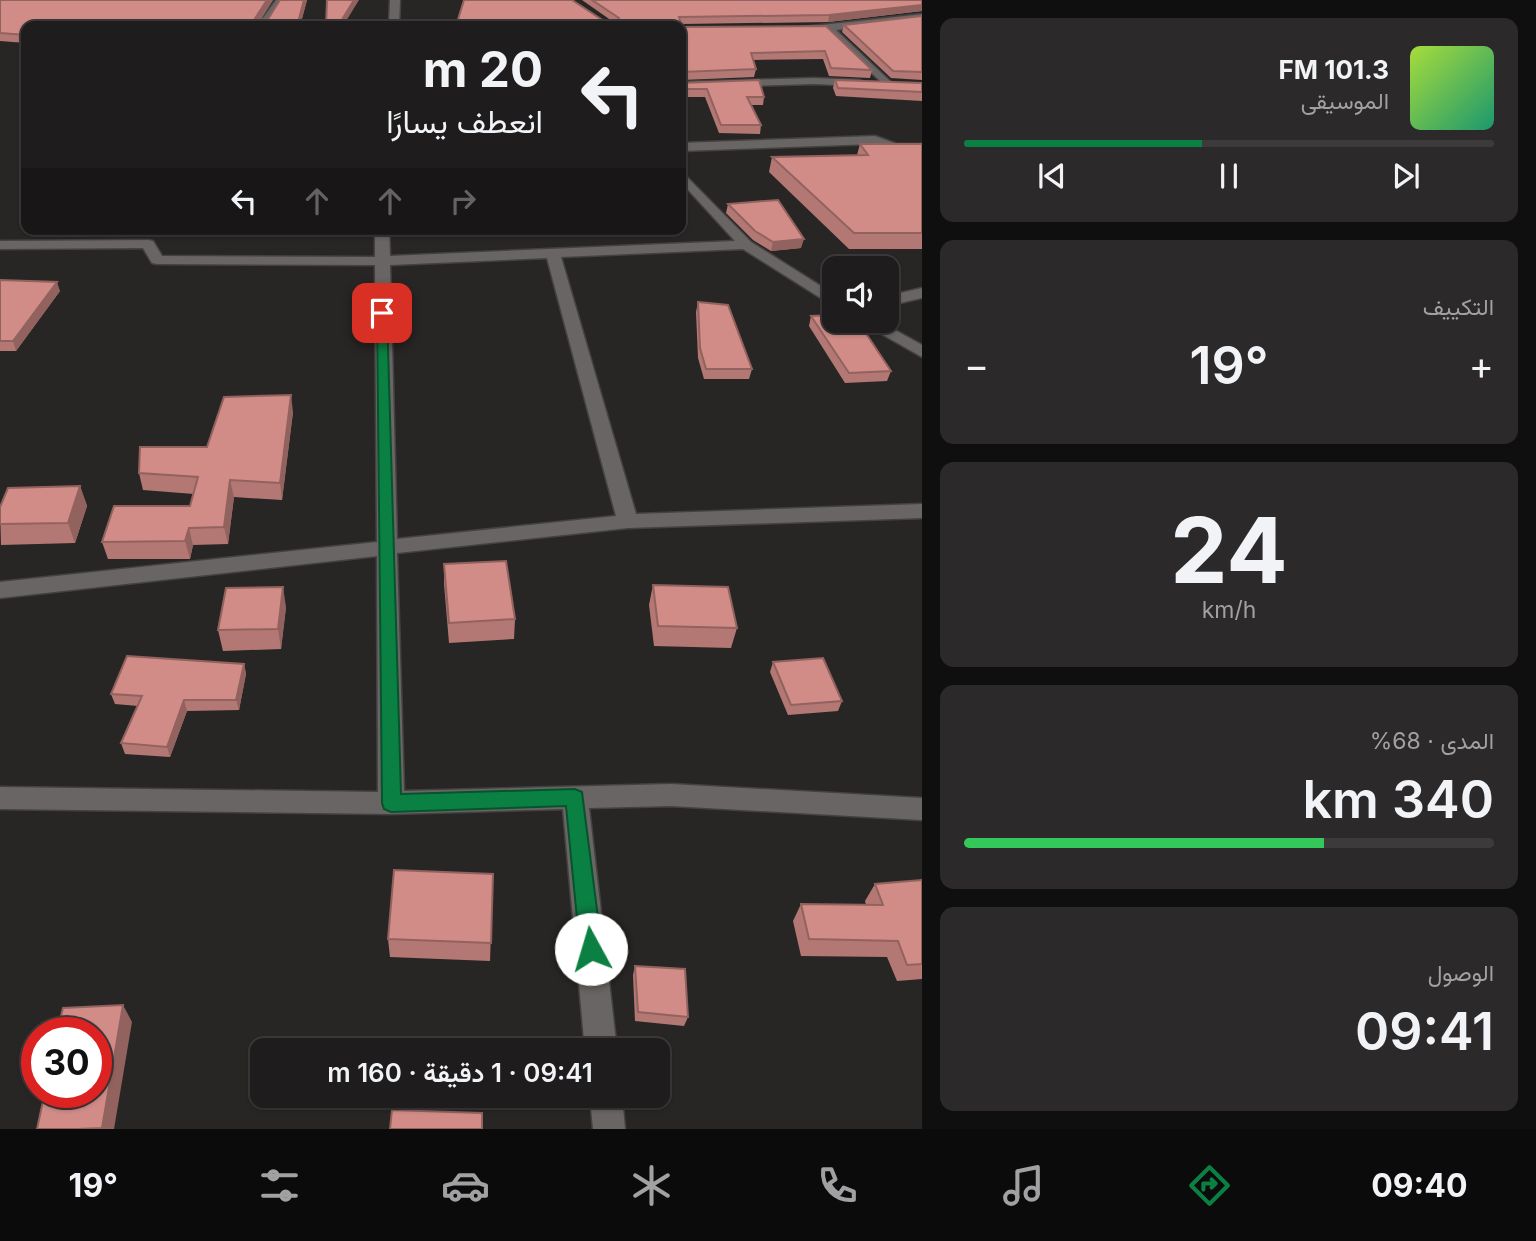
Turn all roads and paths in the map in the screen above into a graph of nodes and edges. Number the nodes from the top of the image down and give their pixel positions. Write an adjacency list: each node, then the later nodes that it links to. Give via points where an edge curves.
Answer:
1 (281, 0): 4 (street)
2 (395, 0): 5 (street)
3 (922, 17): 7 (street)
4 (266, 21)
5 (394, 21)
6 (788, 28): 7 (street)
7 (828, 28): 8 (street, via 893,85 814,81)
8 (686, 85)
9 (686, 147): 10 (street, via 875,141 895,148)
10 (922, 148)
11 (686, 184): 16 (street)
12 (152, 235): 14 (street)
13 (382, 235): 18 (street)
14 (148, 244): 15 (street); 18 (street, via 157,260)
15 (0, 245)
16 (746, 245): 17 (street); 20 (street)
17 (553, 254): 18 (street); 25 (street)
18 (381, 261): 26 (street)
19 (922, 293): 21 (street)
20 (822, 294)
21 (899, 298)
22 (888, 333): 23 (street)
23 (922, 352)
24 (922, 511): 25 (street)
25 (628, 522): 26 (street)
26 (386, 548): 27 (street); 30 (street)
27 (0, 590)
28 (0, 798): 30 (street)
29 (575, 798): 30 (street); 31 (street, via 671,795); 32 (street)
30 (391, 803)
31 (922, 809)
32 (600, 1038)
33 (607, 1108): 34 (street)
34 (609, 1129)

